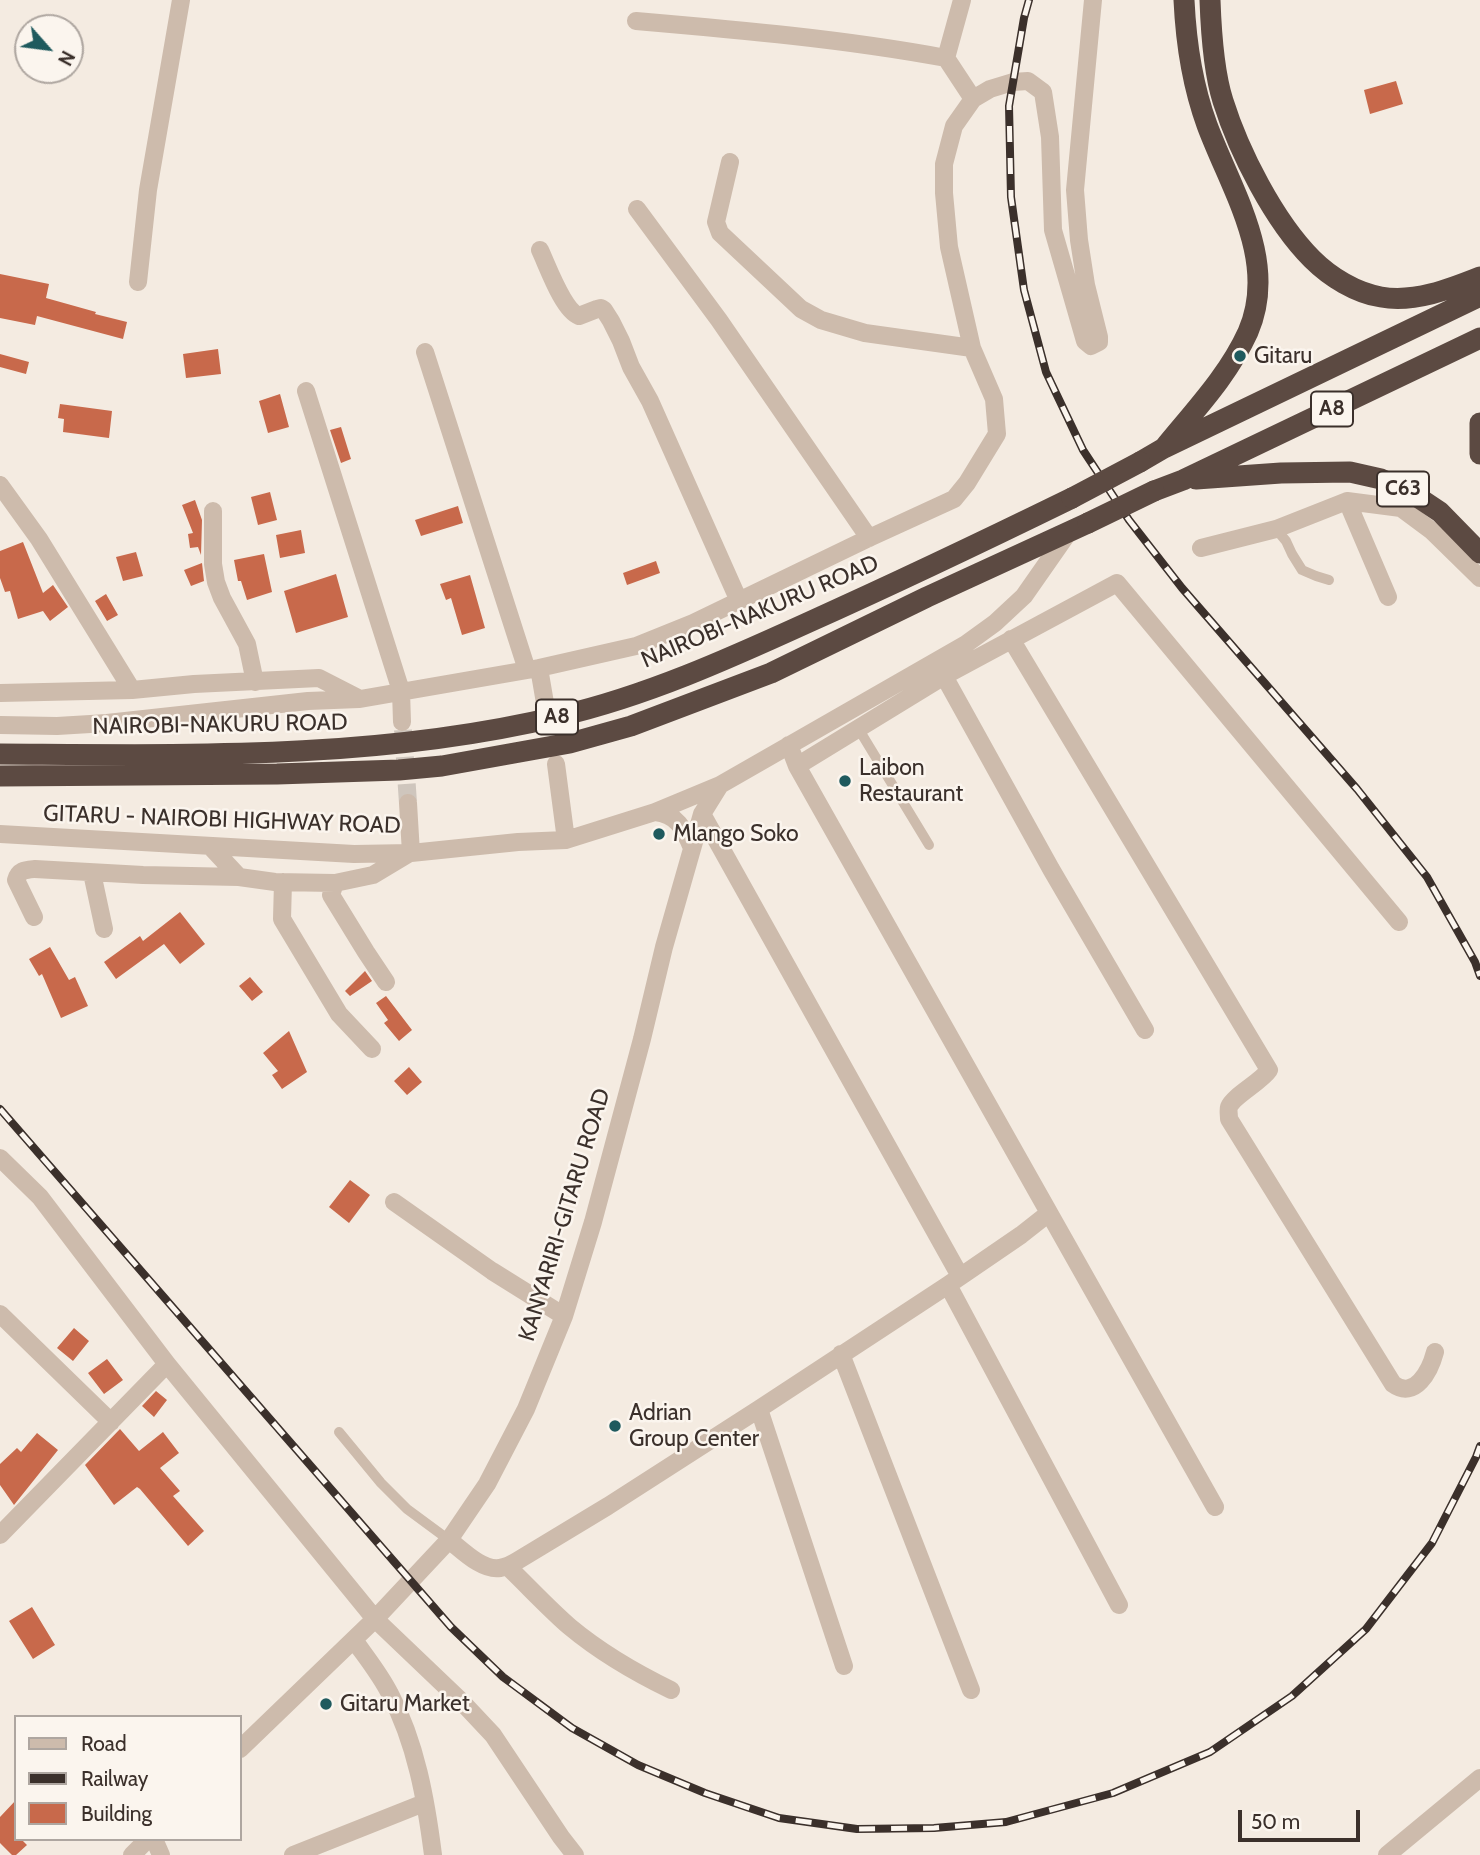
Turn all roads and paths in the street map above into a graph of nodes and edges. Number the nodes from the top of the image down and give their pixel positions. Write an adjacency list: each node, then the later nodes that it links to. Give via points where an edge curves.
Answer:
1 (181, 0): 13 (street, via 148,190)
2 (962, 0): 7 (street)
3 (1093, 0): 8 (street, via 1075,190 1086,285 1099,337 1096,345 1084,341 1053,230 1050,137 1043,92 1020,81)
4 (1184, 0): 20 (highway, via 1194,81 1251,233 1258,266 1257,300 1248,331 1224,374)
5 (1210, 0): 12 (highway, via 1222,98 1234,133 1280,219 1313,261 1360,291 1394,299 1414,298)
6 (636, 21): 7 (street, via 754,31)
7 (946, 58): 8 (street)
8 (973, 99): 16 (street, via 954,126 944,164 949,247)
9 (730, 162): 16 (street, via 716,222 720,233 801,309 865,333)
10 (637, 209): 28 (street)
11 (540, 250): 34 (street, via 574,314 601,308 611,321)
12 (1480, 277)
13 (138, 282)
14 (1480, 296): 20 (highway, NAIROBI-NAKURU ROAD / A8)
15 (1480, 338): 22 (highway, A8)
16 (972, 348): 28 (street, via 994,399 997,434 954,499)
17 (425, 352): 36 (street)
18 (306, 391): 40 (street)
19 (1480, 423): 21 (highway)
20 (1164, 447): 48 (highway, NAIROBI-NAKURU ROAD / A8, bridge, via 1072,498 747,650 561,716 359,748)
21 (1480, 454)
22 (1183, 480): 27 (highway, A8, bridge); 30 (highway, C63, via 1350,472 1381,479 1440,512)
23 (0, 485): 39 (street, via 39,539)
24 (1347, 501): 26 (street); 31 (street, via 1401,508 1432,531); 33 (street)
25 (213, 511): 38 (street, via 216,582 247,644)
26 (1276, 529): 29 (street); 32 (lane, via 1302,570)
27 (1068, 533): 47 (street, via 1024,596 995,623); 51 (highway, A8, via 771,673 631,726 570,743 399,770)
28 (869, 538): 34 (street)
29 (1201, 548)
30 (1480, 553)
31 (1480, 579)
32 (1329, 580)
33 (1388, 597)
34 (739, 601): 36 (street, via 636,646)
35 (1011, 639): 37 (street); 67 (street, via 1117,583); 78 (street, via 1269,1070 1232,1102 1229,1119 1393,1384 1410,1389 1432,1366)
36 (533, 669): 40 (street); 43 (street)
37 (944, 676): 46 (street); 70 (street)
38 (255, 682): 39 (street); 42 (street, via 319,678)
39 (132, 690): 41 (street)
40 (401, 691): 42 (street); 44 (street)
41 (0, 693)
42 (359, 699): 45 (street, via 107,723)
43 (545, 703)
44 (402, 722)
45 (0, 725)
46 (858, 728): 50 (street); 58 (lane)
47 (789, 745): 50 (street); 52 (street)
48 (0, 754)
49 (556, 764): 57 (street)
50 (797, 766): 74 (street)
51 (0, 776)
52 (720, 785): 54 (street, GITARU - NAIROBI HIGHWAY ROAD); 55 (street, KANYARIRI-GITARU ROAD)
53 (408, 803): 61 (street)
54 (655, 812): 57 (street, GITARU - NAIROBI HIGHWAY ROAD); 60 (street, via 676,821)
55 (702, 814): 60 (street, KANYARIRI-GITARU ROAD); 75 (street)
56 (0, 834): 59 (street, GITARU - NAIROBI HIGHWAY ROAD)
57 (566, 840): 61 (street, GITARU - NAIROBI HIGHWAY ROAD)
58 (929, 845)
59 (210, 846): 61 (street, GITARU - NAIROBI HIGHWAY ROAD); 63 (street)
60 (692, 848): 77 (street, KANYARIRI-GITARU ROAD)
61 (411, 853): 65 (street, via 373,875)
62 (92, 873): 63 (street); 66 (street, via 34,869 18,874 16,880); 68 (street)
63 (239, 877): 64 (street)
64 (283, 882): 65 (street); 71 (street, via 282,919 339,1014)
65 (335, 883): 69 (street, via 331,895)
66 (34, 917)
67 (1399, 922)
68 (104, 929)
69 (386, 982)
70 (1145, 1030)
71 (372, 1049)
72 (0, 1158): 80 (street, via 40,1197)
73 (394, 1202): 77 (street)
74 (1049, 1213): 75 (street); 84 (street)
75 (954, 1281): 79 (street); 88 (street)
76 (0, 1314): 82 (street)
77 (564, 1316): 86 (street, KANYARIRI-GITARU ROAD, via 504,1453)
78 (1434, 1352)
79 (841, 1354): 81 (street); 93 (street)
80 (167, 1364): 82 (street); 89 (street)
81 (759, 1409): 87 (street); 91 (street)
82 (111, 1422): 85 (street)
83 (339, 1432): 86 (lane, via 407,1509)
84 (1215, 1507)
85 (0, 1535)
86 (449, 1540): 87 (street, via 478,1562 494,1568); 89 (street, KANYARIRI-GITARU ROAD)
87 (507, 1566): 92 (street, via 591,1643)
88 (1119, 1605)
89 (375, 1619): 90 (street, KANYARIRI-GITARU ROAD); 101 (street, via 493,1735)
90 (354, 1640): 94 (street, KANYARIRI-GITARU ROAD); 96 (street, via 401,1716)
91 (844, 1666)
92 (671, 1690)
93 (971, 1690)
94 (242, 1747)
95 (1480, 1778): 102 (street)
96 (424, 1804): 99 (street); 100 (street)
97 (146, 1841): 98 (street)
98 (132, 1855)
99 (293, 1855)
100 (433, 1855)
101 (575, 1855)
102 (1387, 1855)

